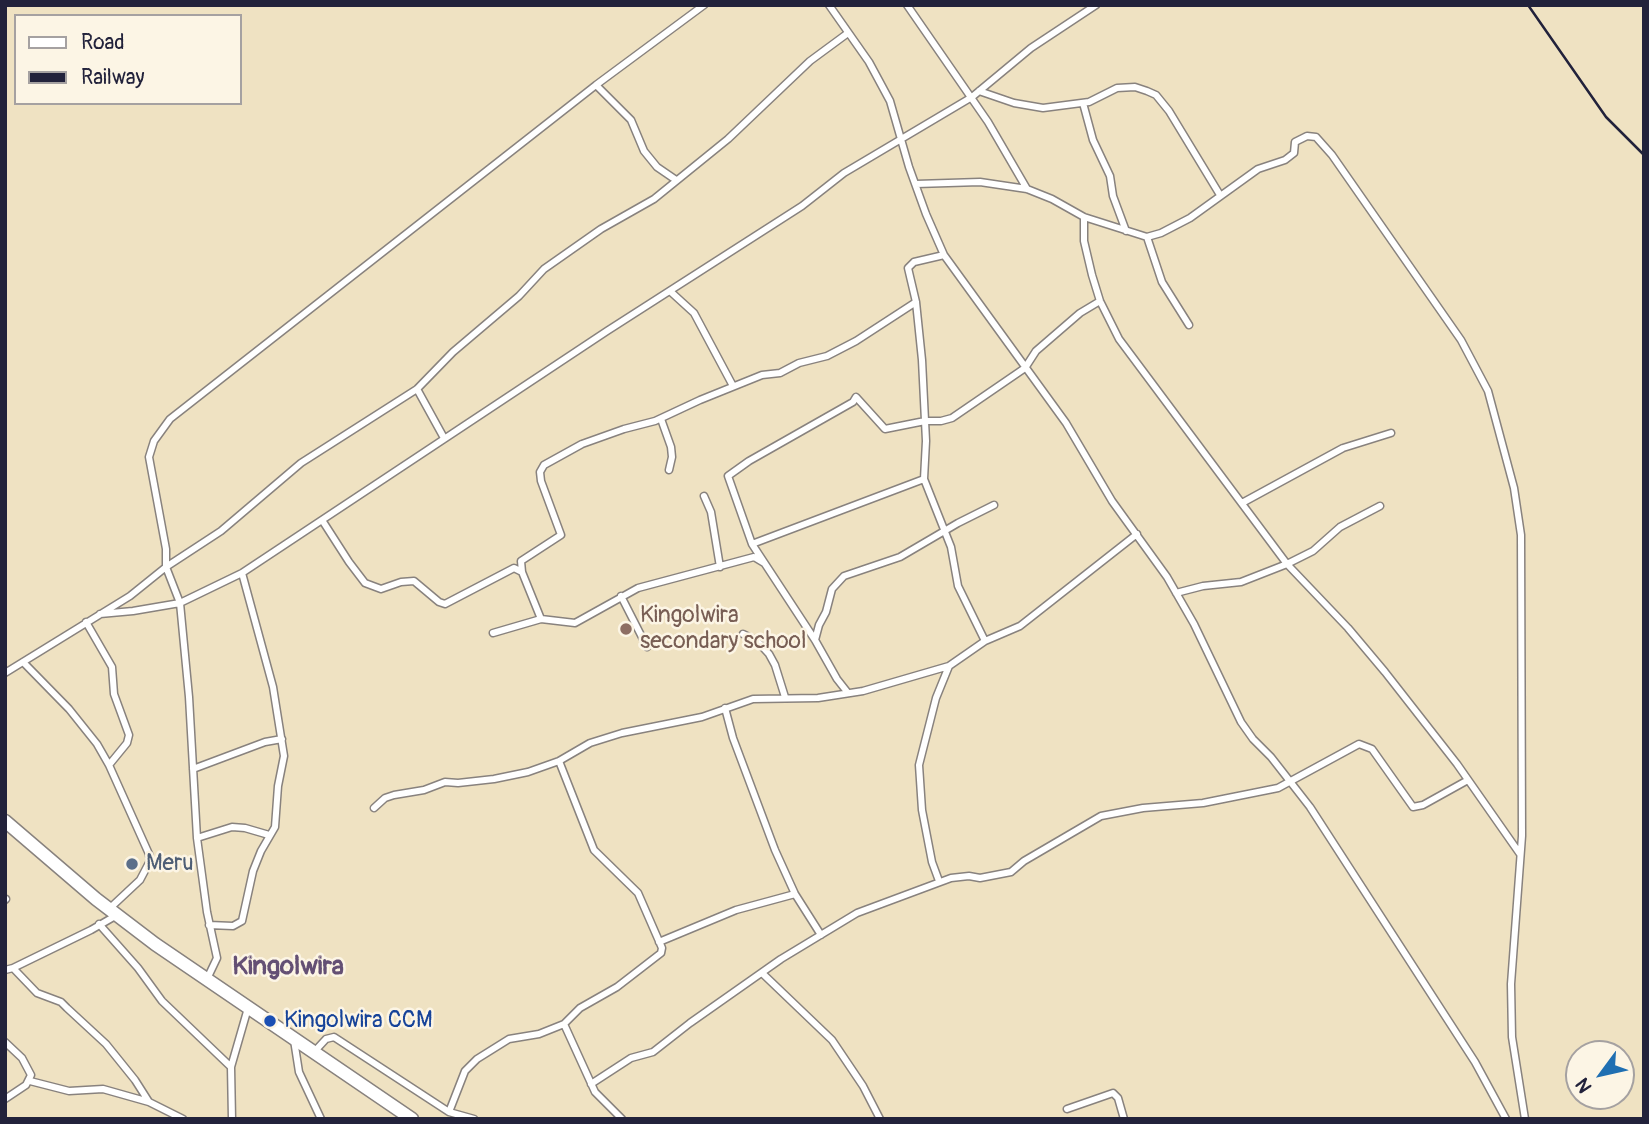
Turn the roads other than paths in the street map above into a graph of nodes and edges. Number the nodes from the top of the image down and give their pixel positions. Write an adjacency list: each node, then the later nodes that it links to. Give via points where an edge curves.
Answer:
1 (704, 5): 6 (street)
2 (829, 5): 5 (street)
3 (1096, 5): 7 (street, via 1031,48)
4 (910, 6): 8 (street)
5 (848, 33): 10 (street, via 890,101); 11 (street)
6 (596, 85): 11 (street, via 631,120 644,151 657,167); 42 (street, via 166,423 149,457)
7 (979, 91): 8 (street); 9 (street, via 1032,107)
8 (972, 97): 10 (street); 13 (street)
9 (1083, 103): 14 (street, via 1117,88 1135,87 1156,95); 16 (street)
10 (902, 138): 12 (street); 19 (street)
11 (676, 180): 25 (street, via 654,200 601,229 544,269)
12 (916, 184): 13 (street, via 979,182); 18 (street)
13 (1027, 189): 15 (street)
14 (1220, 195): 17 (street, via 1190,218); 73 (street, via 1258,169 1285,160 1294,153 1295,142 1316,137 1461,340 1488,391 1514,488 1521,536)
15 (1084, 217): 16 (street); 20 (street, via 1084,241)
16 (1126, 231): 17 (street)
17 (1147, 237): 22 (street, via 1162,282)
18 (944, 255): 21 (street, via 914,262 908,268); 23 (street)
19 (671, 292): 24 (street, via 694,313); 29 (street)
20 (1100, 301): 23 (street, via 1036,351); 33 (street, via 1119,339)
21 (916, 302): 24 (street, via 827,356); 27 (street)
22 (1189, 325)
23 (1024, 368): 27 (street, via 953,418); 38 (street, via 1066,423)
24 (733, 386): 26 (street)
25 (417, 389): 29 (street); 42 (street, via 301,463 221,531)
26 (661, 419): 30 (street, via 671,447); 44 (street, via 582,444 544,465 541,481 561,535 521,561)
27 (925, 421): 31 (street); 39 (street, via 885,429 856,397 734,471 728,478)
28 (1391, 433): 33 (street, via 1342,448)
29 (444, 438): 36 (street)
30 (669, 470)
31 (924, 479): 37 (street); 39 (street)
32 (704, 496): 43 (street)
33 (1242, 503): 41 (street)
34 (994, 505): 37 (street)
35 (1380, 506): 41 (street)
36 (322, 520): 44 (street, via 365,583 376,588 414,581 445,604 514,568); 45 (street)
37 (944, 531): 54 (street, via 900,557 844,576 832,589); 55 (street, via 958,586)
38 (1137, 534): 46 (street); 55 (street, via 1020,626)
39 (752, 544): 40 (street)
40 (766, 564): 43 (street, via 754,557); 54 (street)
41 (1287, 564): 46 (street, via 1241,582); 67 (street, via 1385,672)
42 (166, 567): 48 (street); 49 (street)
43 (720, 567): 47 (street)
44 (522, 572): 50 (street)
45 (242, 573): 48 (street); 63 (street)
46 (1176, 593): 68 (street, via 1241,722)
47 (621, 596): 50 (street, via 575,623); 56 (street)
48 (180, 603): 49 (street); 66 (street)
49 (100, 614): 51 (street)
50 (541, 619): 52 (street)
51 (86, 622): 57 (street); 65 (street, via 112,667 114,694 129,735)
52 (493, 633)
53 (743, 634): 61 (street, via 769,654)
54 (815, 640): 60 (street)
55 (985, 641): 58 (street)
56 (648, 647)
57 (23, 662): 59 (street); 65 (street, via 69,709)
58 (949, 666): 60 (street); 74 (street, via 919,765 924,820)
59 (5, 673)
60 (848, 693): 61 (street)
61 (785, 697): 62 (street, via 753,699)
62 (725, 708): 64 (street, via 590,743); 75 (street)
63 (282, 739): 66 (street); 71 (street, via 284,756)
64 (559, 761): 69 (street, via 494,779 445,782 385,798); 80 (street, via 594,850 638,893)
65 (109, 765): 76 (street, via 150,861)
66 (193, 769): 72 (street)
67 (1468, 780): 68 (street, via 1413,807 1372,749 1359,744); 73 (street)
68 (1292, 782): 74 (street, via 1238,797 1101,816 1011,872); 105 (street, via 1369,895)
69 (374, 808)
70 (5, 821): 76 (highway)
71 (270, 835): 72 (street, via 232,827); 78 (street, via 253,871 242,921 233,926)
72 (197, 838): 78 (street)
73 (1520, 855): 106 (street, via 1512,1037)
74 (939, 881): 79 (street, via 867,908)
75 (795, 894): 79 (street); 80 (street, via 736,910)
76 (113, 912): 77 (street); 84 (highway)
77 (99, 924): 81 (street); 90 (street, via 162,1001)
78 (209, 925): 84 (street, via 217,958)
79 (821, 935): 83 (street)
80 (659, 942): 86 (street, via 661,953 656,959 580,1008)
81 (13, 968): 82 (street); 94 (street, via 31,989 61,1003 106,1044)
82 (5, 970)
83 (762, 973): 92 (street, via 653,1052 631,1058); 103 (street, via 832,1040)
84 (207, 979): 85 (highway)
85 (248, 1008): 87 (highway); 90 (street)
86 (564, 1024): 92 (street); 96 (street, via 509,1039 477,1059 465,1071)
87 (294, 1040): 89 (highway); 99 (street, via 299,1072)
88 (5, 1042): 91 (street, via 26,1065)
89 (314, 1052): 96 (street, via 334,1037); 100 (highway)
90 (230, 1067): 98 (street)
91 (30, 1080): 93 (street); 94 (street, via 69,1091 103,1089)
92 (591, 1084): 102 (street)
93 (5, 1100)
94 (149, 1102): 97 (street)
95 (1067, 1109): 104 (street, via 1114,1093)
96 (449, 1112): 101 (street)
97 (183, 1119)
98 (232, 1119)
99 (321, 1119)
100 (412, 1119)
101 (474, 1119)
102 (622, 1119)
103 (880, 1119)
104 (1124, 1119)
105 (1506, 1119)
106 (1525, 1119)

